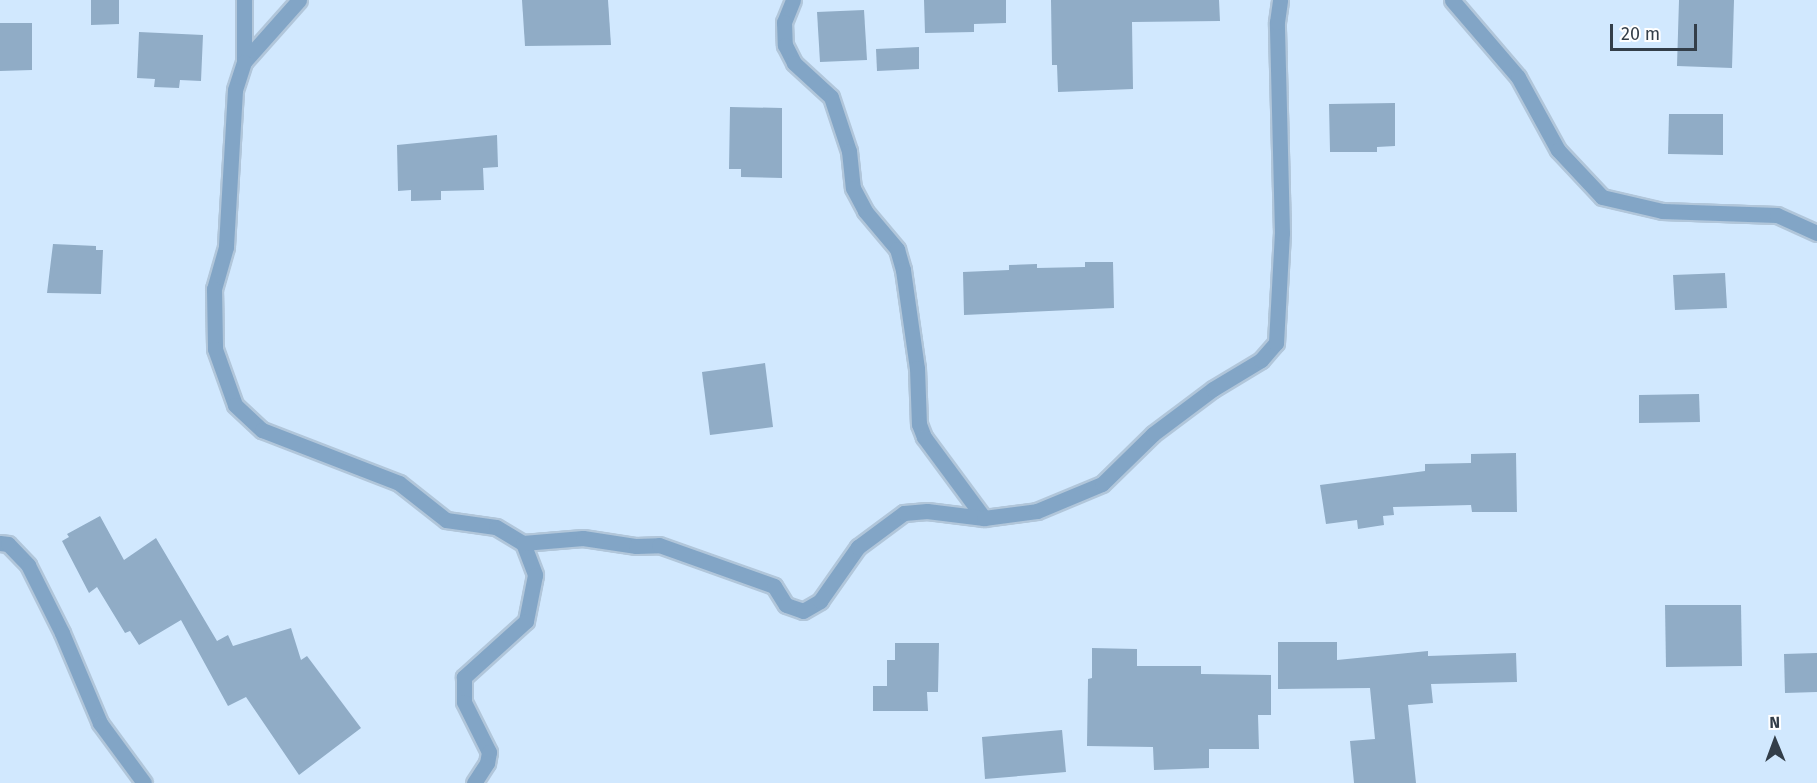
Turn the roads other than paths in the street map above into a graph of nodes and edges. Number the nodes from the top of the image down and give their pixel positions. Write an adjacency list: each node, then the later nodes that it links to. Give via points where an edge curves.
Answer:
1 (244, 0): 6 (street)
2 (299, 0): 6 (street)
3 (793, 0): 8 (street, via 784,22 786,45 794,63 831,97 847,143 853,188 864,211 897,249 903,270 921,431)
4 (1280, 0): 8 (street, via 1277,22 1282,232 1276,343 1261,360 1213,389 1153,434 1102,484 1037,511)
5 (1452, 0): 7 (street, via 1518,76 1558,150 1602,197 1662,211 1777,215)
6 (244, 62): 10 (street, via 235,90 226,247 214,289 215,350 236,405 262,430 399,483 446,520 496,527)
7 (1817, 233)
8 (984, 518): 10 (street, via 927,511 904,513 858,547 820,601 803,611 786,605 774,586 659,545 636,546 584,538)
9 (0, 543): 11 (street, via 8,544 28,565 100,723)
10 (523, 543): 12 (street, via 535,574 526,621 464,676 464,702 489,752 487,764)
11 (144, 783)
12 (474, 783)

